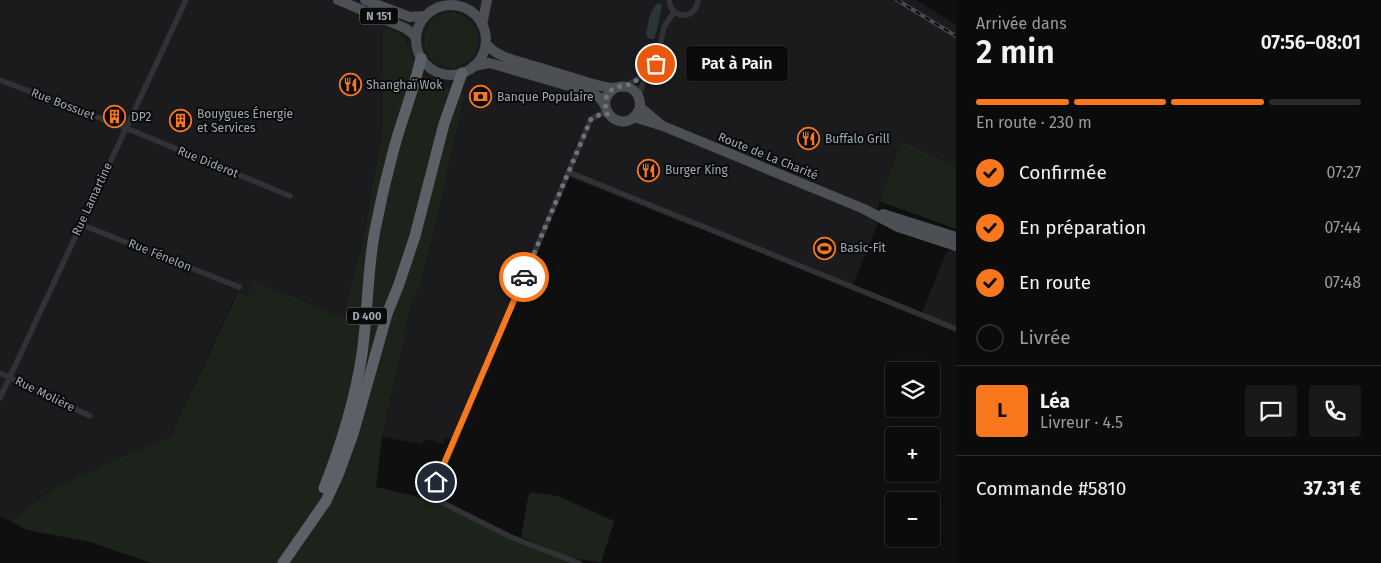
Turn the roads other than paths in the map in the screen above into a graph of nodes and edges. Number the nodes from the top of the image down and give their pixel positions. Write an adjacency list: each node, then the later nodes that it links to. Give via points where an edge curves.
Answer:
1 (186, 0): 23 (street, Rue Lamartine)
2 (338, 0): 11 (main road, N 151, via 405,28)
3 (366, 0): 9 (main road, N 151, via 410,17)
4 (487, 0): 10 (main road)
5 (669, 0): 8 (street)
6 (698, 0): 8 (street, via 692,13 683,16)
7 (443, 3): 9 (main road); 10 (main road, via 469,10)
8 (674, 12): 15 (street, via 664,27)
9 (426, 16): 11 (main road)
10 (482, 24): 12 (main road)
11 (416, 38): 13 (main road)
12 (486, 44): 14 (main road); 18 (main road, via 501,56 594,84)
13 (421, 58): 16 (main road, via 439,72 450,75); 36 (highway, D 400, via 393,152 375,230 362,354 354,395 341,442)
14 (474, 66): 16 (main road); 20 (main road, via 489,63 590,92 600,97)
15 (652, 70): 18 (street); 19 (street, via 641,88)
16 (462, 73): 36 (highway, D 400, via 353,434 338,475)
17 (0, 80): 23 (street, Rue Bossuet)
18 (620, 87): 19 (main road, via 634,90); 20 (main road, via 608,94)
19 (639, 102): 21 (main road); 22 (main road, Route de La Charité)
20 (607, 110): 21 (main road, via 614,119 622,121); 24 (street, via 591,119)
21 (634, 117): 22 (main road, Route de La Charité)
22 (663, 126): 26 (main road, Route de La Charité)
23 (126, 128): 25 (street, Rue Diderot); 27 (street, Rue Lamartine)
24 (568, 172): 31 (street); 38 (street, via 430,496 513,538)
25 (290, 196)
26 (864, 208): 28 (main road, Route de La Charité); 29 (main road, Route de La Charité, via 898,227)
27 (80, 224): 30 (street, Rue Fénelon); 33 (street, Rue Lamartine)
28 (956, 237)
29 (956, 246)
30 (239, 287)
31 (956, 329)
32 (0, 373): 33 (street, Rue Molière)
33 (10, 377): 34 (street, Rue Lamartine); 35 (street, Rue Molière)
34 (0, 398)
35 (90, 416)
36 (311, 523): 37 (highway, D 400)
37 (283, 563)
38 (579, 563)

